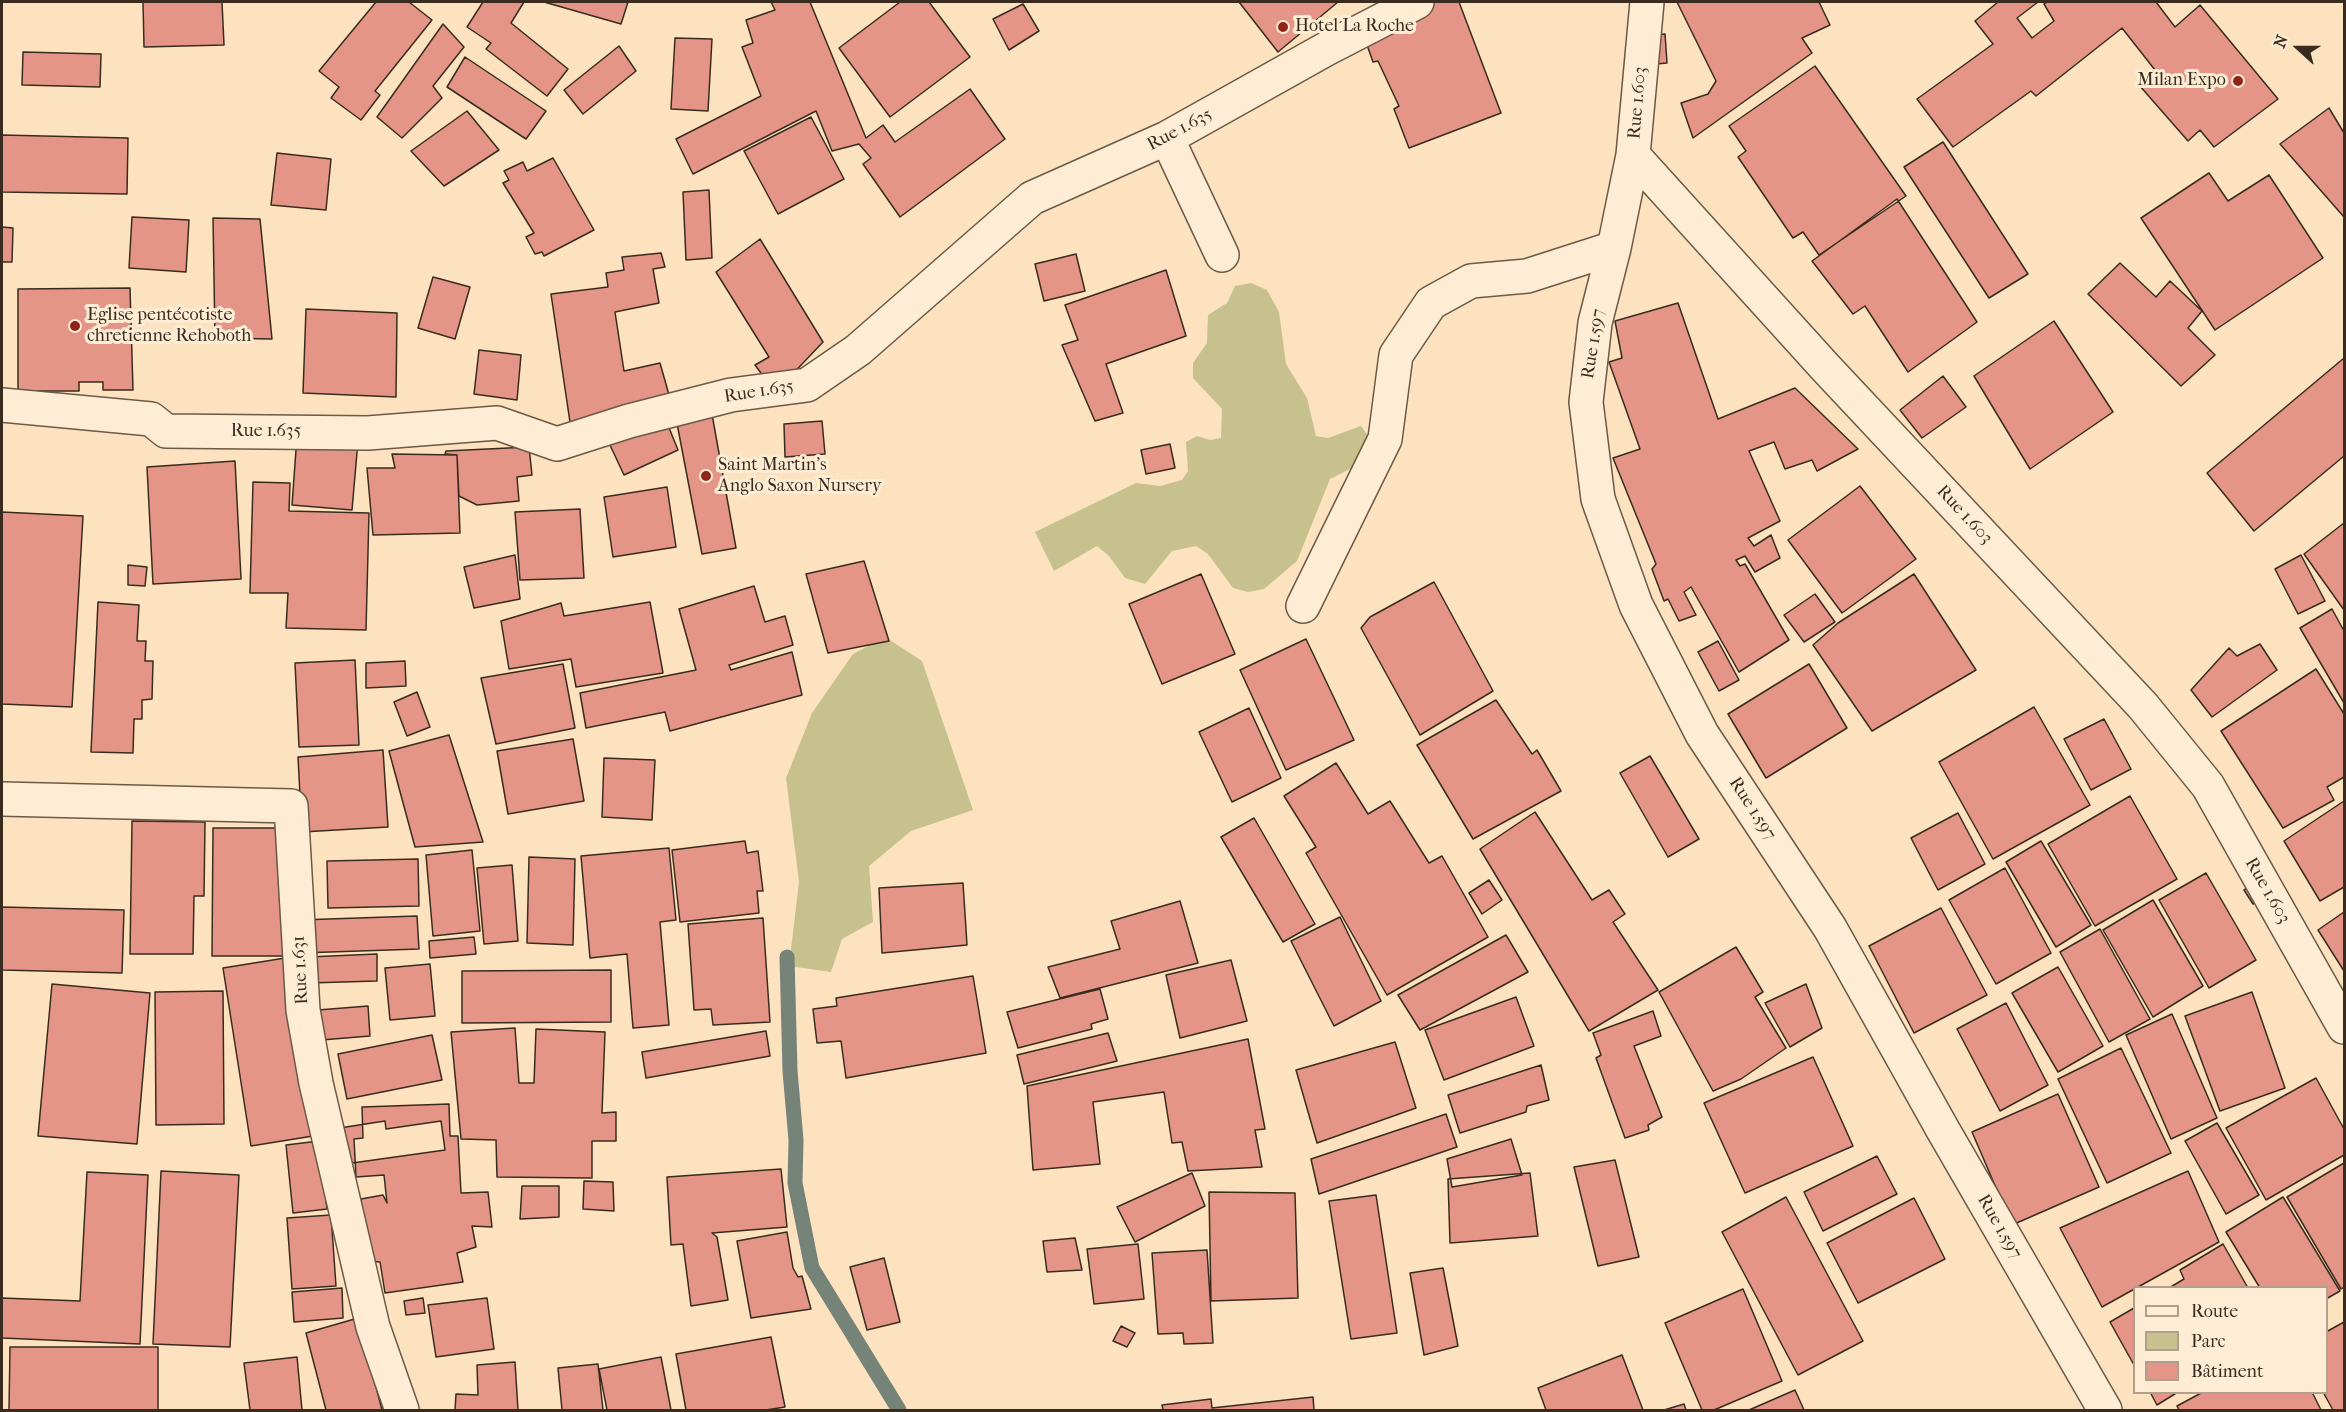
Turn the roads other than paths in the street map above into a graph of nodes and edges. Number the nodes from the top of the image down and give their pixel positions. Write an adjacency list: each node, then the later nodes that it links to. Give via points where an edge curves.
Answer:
1 (1417, 2): 3 (street, Rue 1.635)
2 (1647, 2): 4 (street, Rue 1.603)
3 (1167, 138): 6 (street); 7 (street, Rue 1.635, via 1032,198 858,350 807,385 731,395 557,444 496,423 368,433 166,431 152,419)
4 (1633, 154): 5 (street, Rue 1.597); 10 (street, Rue 1.603, via 1825,367 2144,706 2208,786)
5 (1614, 248): 8 (street, via 1527,276 1471,281 1431,303 1396,355 1385,439); 12 (street, Rue 1.597, via 1595,323 1586,402 1598,499 1636,605 1702,734 1830,928)
6 (1222, 255)
7 (2, 405)
8 (1303, 606)
9 (2, 799): 11 (street, Rue 1.631, via 291,807 303,1010 316,1083 373,1327)
10 (2344, 1027)
11 (402, 1410)
12 (2105, 1410)

